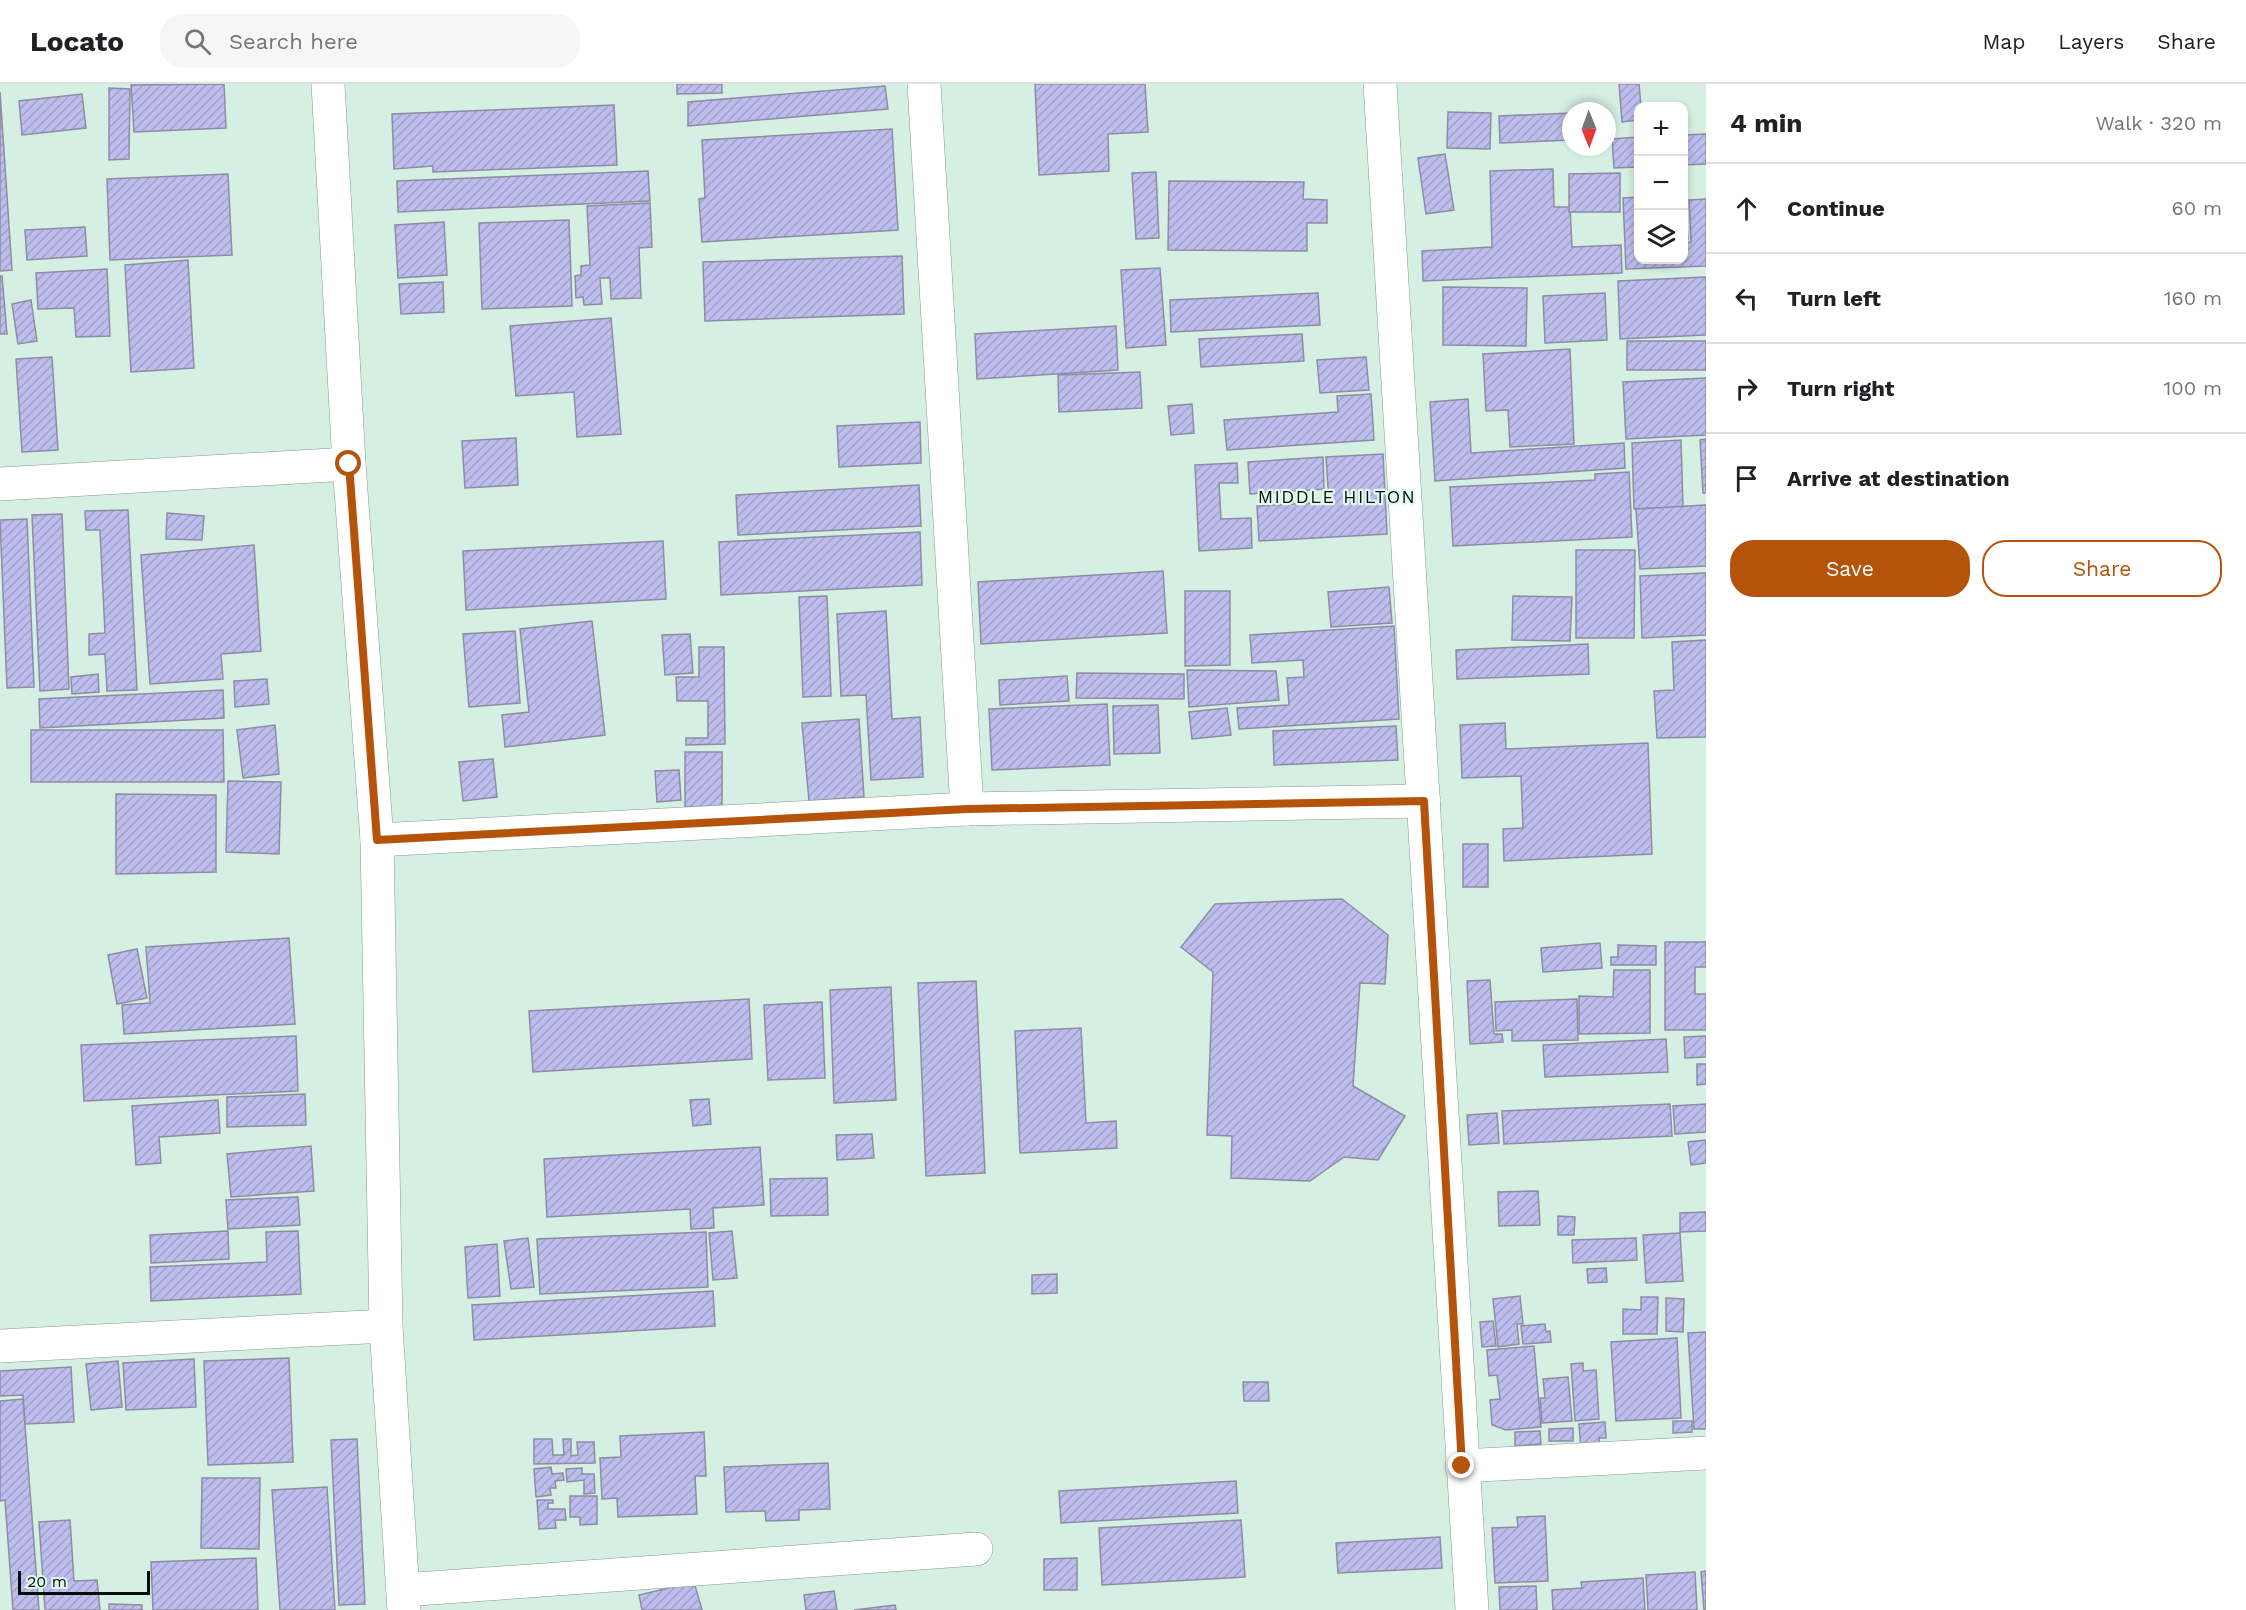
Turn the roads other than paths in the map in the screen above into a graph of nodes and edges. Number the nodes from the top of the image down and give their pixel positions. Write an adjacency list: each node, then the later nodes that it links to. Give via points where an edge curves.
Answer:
1 (328, 84): 4 (street)
2 (924, 84): 7 (street)
3 (1380, 84): 6 (street)
4 (349, 464): 5 (street); 8 (street)
5 (0, 483)
6 (1424, 801): 7 (street); 12 (street)
7 (967, 809): 8 (street)
8 (377, 840): 9 (street)
9 (386, 1326): 10 (street); 14 (street)
10 (0, 1346)
11 (1706, 1453): 12 (street)
12 (1462, 1466): 15 (street)
13 (976, 1549): 14 (street)
14 (404, 1600)
15 (1472, 1610)

